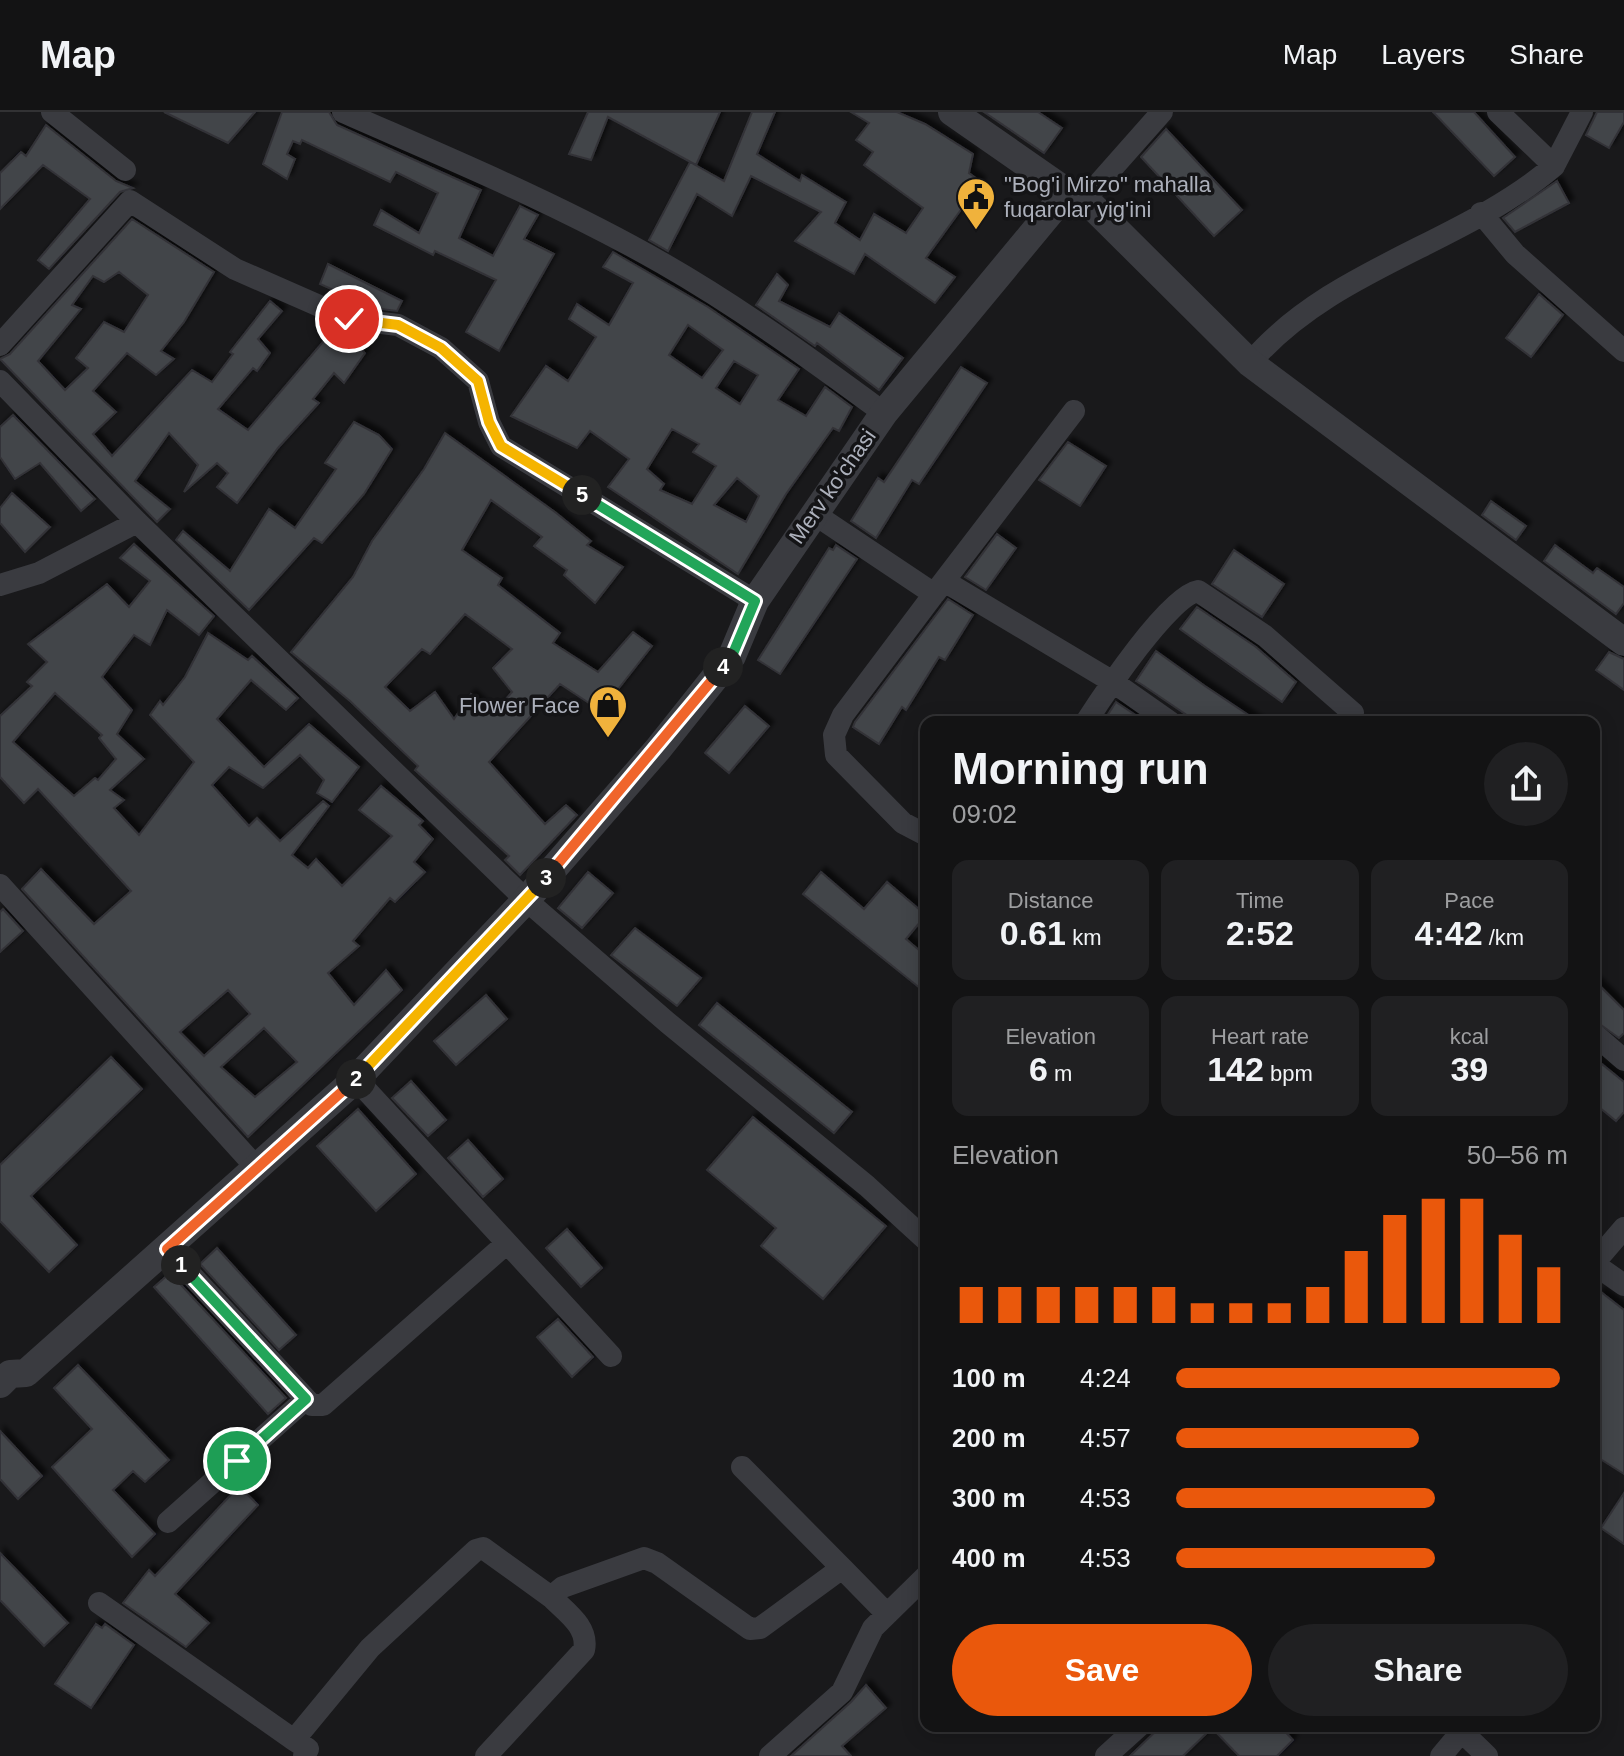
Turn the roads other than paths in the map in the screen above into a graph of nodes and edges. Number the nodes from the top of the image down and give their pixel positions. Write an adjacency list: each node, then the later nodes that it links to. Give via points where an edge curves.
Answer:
1 (52, 112): 8 (street)
2 (343, 112): 16 (street, via 517,188 663,264)
3 (952, 112): 9 (street)
4 (1162, 112): 9 (street)
5 (1498, 112): 7 (street)
6 (1582, 112): 7 (street)
7 (1554, 166): 10 (street)
8 (125, 170)
9 (1076, 195): 13 (street); 16 (street, Merv ko'chasi)
10 (1481, 213): 12 (street, via 1515,254); 13 (street, via 1339,288 1269,341)
11 (0, 345): 21 (street, via 130,201 235,269 349,319 398,325 441,348 478,381 501,446)
12 (1624, 351)
13 (1250, 363): 22 (street)
14 (0, 381): 18 (street)
15 (1074, 411): 20 (street)
16 (884, 413): 17 (street, Merv ko'chasi)
17 (813, 513): 20 (street); 21 (street, Merv ko'chasi)
18 (137, 522): 19 (street, via 39,573); 29 (street)
19 (0, 585)
20 (939, 587): 23 (street); 27 (street, via 843,715 834,735 836,755 903,823)
21 (755, 601): 29 (street, Merv ko'chasi, via 732,656)
22 (1624, 642)
23 (1113, 682): 24 (street, via 1180,599 1198,591 1265,636); 25 (street); 26 (street)
24 (1353, 713)
25 (1090, 716)
26 (1161, 716)
27 (920, 832)
28 (0, 885): 33 (street)
29 (526, 900): 32 (street, Merv ko'chasi); 35 (street)
30 (1600, 1039): 31 (street)
31 (1624, 1060)
32 (356, 1079): 33 (street, Merv ko'chasi); 36 (street)
33 (255, 1166): 37 (street, Merv ko'chasi)
34 (1624, 1228): 38 (street)
35 (920, 1235)
36 (507, 1243): 41 (street); 43 (street, via 332,1399 323,1405)
37 (167, 1249): 42 (street, Merv ko'chasi, via 26,1373 10,1374); 43 (street)
38 (1600, 1256)
39 (1600, 1267): 40 (street)
40 (1624, 1285)
41 (611, 1356)
42 (0, 1384)
43 (306, 1399): 45 (street)
44 (742, 1467): 46 (street)
45 (168, 1522)
46 (842, 1568): 48 (street, via 760,1628 750,1629 644,1558 563,1587); 50 (street)
47 (920, 1582): 50 (street)
48 (551, 1597): 54 (street, via 491,1551 476,1550 370,1648); 55 (street, via 581,1627 584,1650)
49 (99, 1603): 54 (street)
50 (887, 1614): 56 (street, via 873,1628 842,1692)
51 (1132, 1732): 57 (street)
52 (1457, 1732): 58 (street)
53 (1462, 1732): 59 (street)
54 (299, 1748)
55 (486, 1756)
56 (770, 1756)
57 (1106, 1756)
58 (1441, 1756)
59 (1487, 1756)

